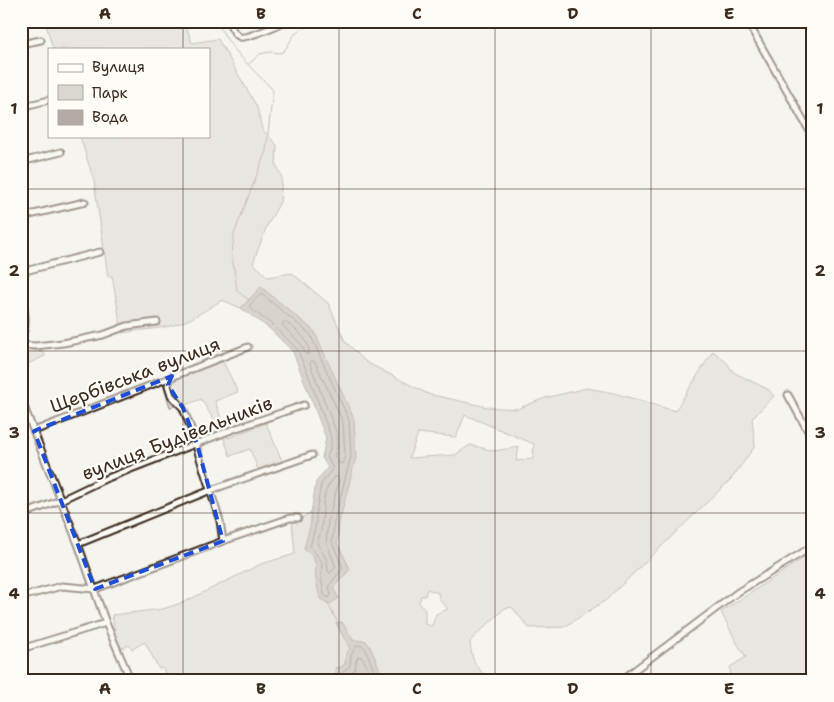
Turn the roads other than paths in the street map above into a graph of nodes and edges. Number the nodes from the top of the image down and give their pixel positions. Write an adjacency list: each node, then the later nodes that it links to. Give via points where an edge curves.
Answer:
1 (229, 21): 2 (street, via 237,35 245,38)
2 (285, 21)
3 (757, 21): 4 (street)
4 (748, 23): 9 (street)
5 (41, 40): 6 (street)
6 (21, 44)
7 (48, 100): 8 (street)
8 (21, 107)
9 (813, 137)
10 (61, 152): 11 (street)
11 (21, 162)
12 (85, 202): 13 (street)
13 (21, 217)
14 (100, 252): 15 (street)
15 (21, 272)
16 (21, 296): 18 (street, via 26,325)
17 (157, 322): 19 (street, via 127,326 103,335 63,343)
18 (21, 339)
19 (21, 345)
20 (248, 347): 21 (street, Щербівська вулиця)
21 (172, 376): 25 (street, Щербівська вулиця); 27 (street, via 168,385 171,395 183,408)
22 (788, 395): 26 (street)
23 (21, 399): 25 (street)
24 (304, 405): 27 (street, вулиця Будівельників)
25 (34, 430): 30 (street)
26 (813, 440)
27 (197, 444): 29 (street); 30 (street, вулиця Будівельників, via 105,479)
28 (312, 455): 29 (street)
29 (211, 490): 33 (street); 34 (street)
30 (61, 500): 31 (street, вулиця Будівельників); 34 (street)
31 (21, 515)
32 (298, 518): 33 (street)
33 (223, 541): 36 (street)
34 (78, 544): 36 (street)
35 (813, 546): 41 (street, via 738,592)
36 (95, 590): 37 (street, via 62,586); 38 (street)
37 (21, 597)
38 (106, 623): 39 (street); 40 (street)
39 (21, 649)
40 (128, 679)
41 (620, 681)

